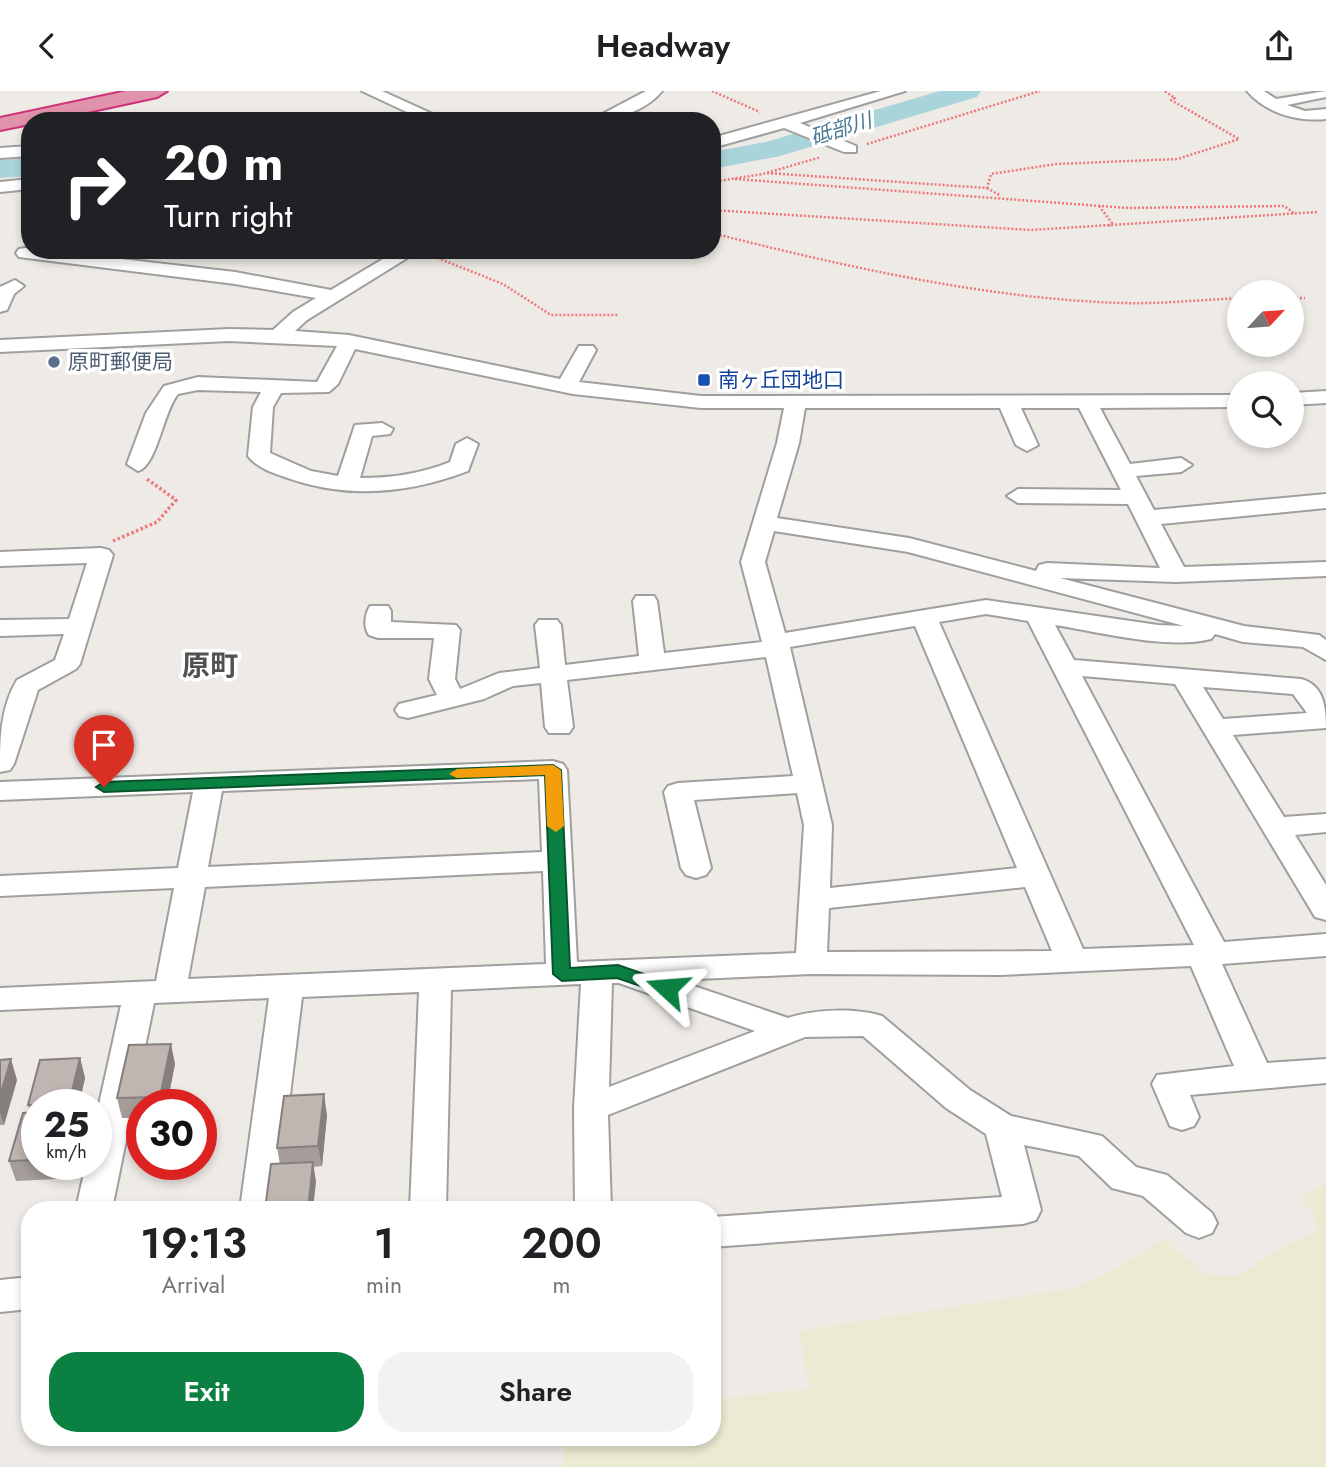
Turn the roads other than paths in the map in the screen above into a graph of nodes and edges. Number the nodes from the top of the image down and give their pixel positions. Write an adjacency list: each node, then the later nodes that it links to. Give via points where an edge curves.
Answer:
1 (125, 91): 9 (highway)
2 (157, 91): 10 (highway)
3 (369, 91): 11 (street)
4 (655, 91): 12 (street)
5 (898, 91): 18 (street)
6 (1254, 91): 8 (street)
7 (1326, 93): 8 (street)
8 (1272, 104): 14 (street, via 1304,118)
9 (24, 112)
10 (57, 112)
11 (419, 112)
12 (617, 112)
13 (21, 113): 15 (highway)
14 (1326, 114)
15 (0, 117)
16 (21, 120): 17 (highway)
17 (0, 124)
18 (788, 124): 19 (street); 20 (street)
19 (721, 141)
20 (848, 148)
21 (21, 152): 22 (street)
22 (0, 153)
23 (21, 185): 24 (street)
24 (0, 187)
25 (75, 259): 28 (street, via 235,278)
26 (396, 259): 28 (street)
27 (15, 286): 29 (street, via 6,291)
28 (335, 296): 30 (street, via 300,316)
29 (0, 306)
30 (279, 335): 31 (street); 32 (street)
31 (349, 341): 34 (street); 35 (street, via 322,388)
32 (0, 346)
33 (586, 350): 34 (street)
34 (567, 386): 41 (street, via 662,400)
35 (275, 387): 45 (street, via 176,386 166,396); 48 (street, via 263,407 259,456 328,483)
36 (1326, 397): 37 (street)
37 (1304, 398)
38 (1227, 401): 39 (street)
39 (1087, 402): 40 (street); 47 (street)
40 (1008, 403): 41 (street); 44 (street)
41 (795, 404): 53 (street)
42 (382, 429): 48 (street, via 363,430)
43 (467, 444): 48 (street, via 460,466 449,471 398,483)
44 (1027, 445)
45 (138, 464)
46 (1181, 465): 47 (street)
47 (1123, 471): 50 (street)
48 (347, 485)
49 (1017, 496): 50 (street)
50 (1136, 497): 52 (street)
51 (1326, 501): 52 (street)
52 (1147, 518): 57 (street)
53 (765, 523): 55 (street, via 869,537); 67 (street, via 753,562)
54 (0, 559): 63 (street, via 101,555)
55 (992, 567): 57 (street); 65 (street)
56 (1326, 569): 57 (street)
57 (1176, 575)
58 (645, 601): 68 (street)
59 (379, 611): 72 (street, via 378,630 447,630 442,679)
60 (924, 617): 61 (street, via 986,607); 67 (street); 86 (street)
61 (1038, 617): 65 (street, via 1158,633); 69 (street)
62 (548, 625): 70 (street)
63 (79, 626): 64 (street); 73 (street, via 67,664 26,686)
64 (0, 628)
65 (1243, 634): 66 (street)
66 (1321, 644)
67 (776, 645): 68 (street); 80 (street)
68 (653, 664): 70 (street)
69 (1064, 667): 71 (street); 92 (street)
70 (553, 673): 72 (street, via 508,679); 76 (street)
71 (1184, 677): 75 (street, via 1301,687); 77 (street)
72 (452, 699): 74 (street)
73 (10, 704): 78 (street)
74 (408, 710)
75 (1326, 720): 77 (street)
76 (559, 727)
77 (1214, 728): 83 (street)
78 (0, 764)
79 (209, 783): 81 (street); 84 (street, via 553,770); 87 (street)
80 (808, 784): 85 (street, via 678,792); 89 (street, via 818,825)
81 (0, 791)
82 (1326, 823): 83 (street)
83 (1276, 827): 90 (street)
84 (557, 861): 87 (street); 96 (street)
85 (696, 868)
86 (1036, 876): 89 (street); 93 (street)
87 (191, 877): 88 (street); 99 (street)
88 (0, 886)
89 (814, 900): 94 (street)
90 (1326, 910)
91 (1326, 945): 92 (street)
92 (1208, 954): 93 (street); 103 (street)
93 (1072, 961): 94 (street)
94 (811, 963): 95 (street)
95 (608, 972): 96 (street); 101 (street); 104 (street)
96 (562, 974): 97 (street)
97 (435, 980): 98 (street); 109 (street)
98 (287, 986): 99 (street); 108 (street)
99 (155, 992): 100 (street); 107 (street)
100 (0, 999)
101 (789, 1030): 104 (street); 106 (street, via 802,1025 870,1024 958,1099)
102 (1326, 1071): 103 (street)
103 (1256, 1077): 105 (street, via 1169,1083)
104 (591, 1108): 110 (street)
105 (1182, 1118)
106 (1002, 1127): 111 (street, via 1090,1145 1125,1178 1154,1185); 112 (street, via 1023,1210)
107 (96, 1201)
108 (259, 1201)
109 (428, 1201)
110 (593, 1201)
111 (1199, 1223)
112 (721, 1231)
113 (21, 1294): 114 (street)
114 (0, 1296)

